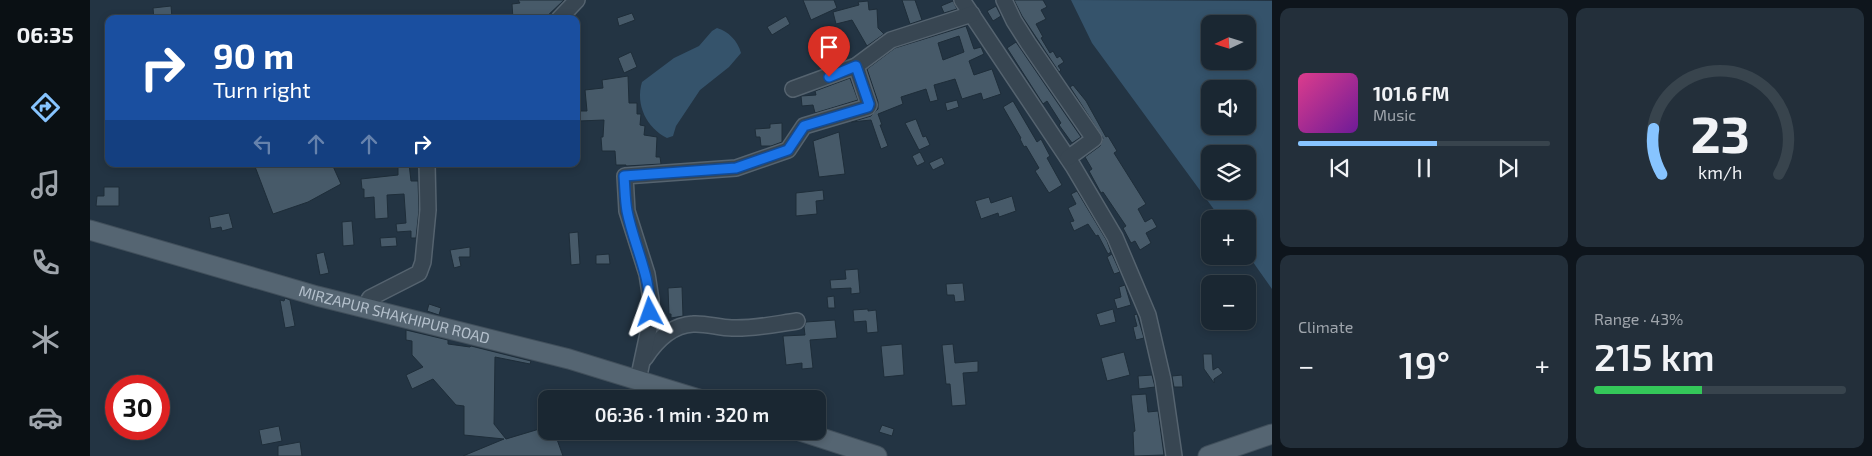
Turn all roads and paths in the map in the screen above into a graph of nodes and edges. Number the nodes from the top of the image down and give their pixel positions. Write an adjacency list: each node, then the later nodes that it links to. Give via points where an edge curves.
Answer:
1 (577, 0): 5 (street)
2 (962, 0): 4 (street)
3 (1004, 0): 8 (street, via 1023,35 1094,139)
4 (972, 14): 6 (street, via 891,40); 8 (street)
5 (564, 15)
6 (856, 66): 7 (street); 13 (street, via 868,107 804,126 788,150 736,168 624,176 627,211 647,274 651,300 650,324)
7 (793, 89)
8 (1068, 158): 18 (street, via 1114,237 1148,315 1163,380)
9 (426, 167): 11 (street, via 428,210 419,273 370,298)
10 (90, 230): 11 (main road, MIRZAPUR SHAKHIPUR ROAD)
11 (364, 308): 13 (main road, MIRZAPUR SHAKHIPUR ROAD, via 569,360)
12 (797, 321): 13 (street, via 732,328 683,326 665,334 652,346)
13 (640, 372): 14 (main road, MIRZAPUR SHAKHIPUR ROAD)
14 (679, 390)
15 (1272, 434): 19 (main road)
16 (826, 439): 17 (main road)
17 (877, 456)
18 (1174, 456)
19 (1208, 456)

